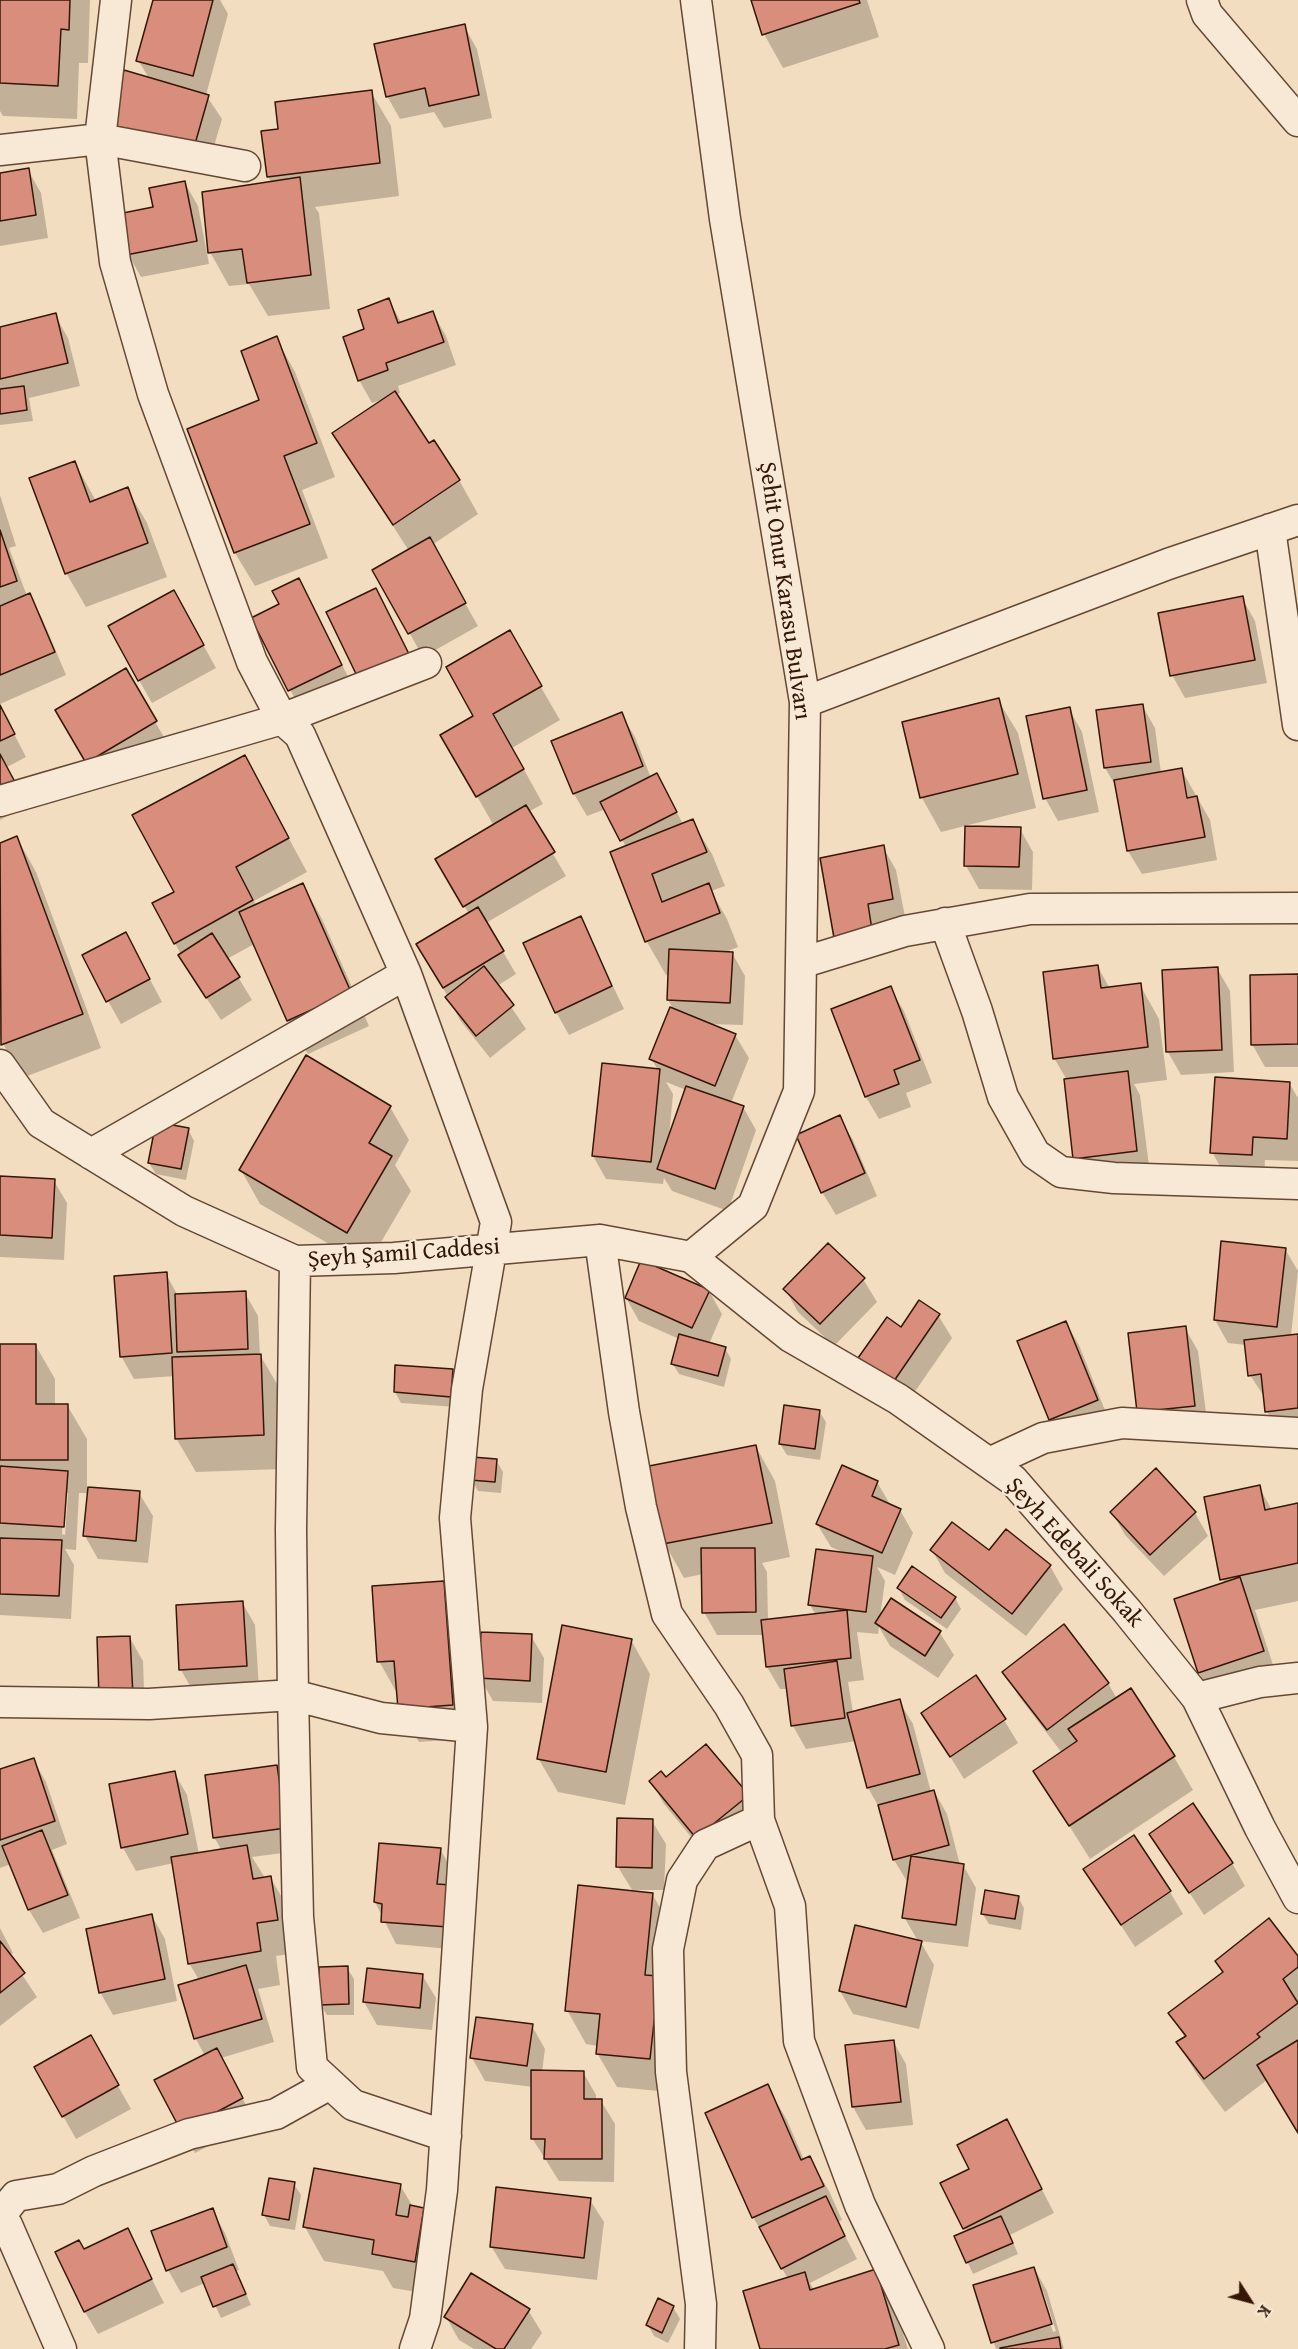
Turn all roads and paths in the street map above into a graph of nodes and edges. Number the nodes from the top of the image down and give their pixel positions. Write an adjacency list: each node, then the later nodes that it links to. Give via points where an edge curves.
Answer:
1 (116, 0): 5 (street)
2 (696, 0): 11 (street, Şehit Onur Karasu Bulvarı, via 725,219)
3 (1202, 0): 4 (street, via 1208,14)
4 (1298, 121)
5 (100, 139): 6 (street); 7 (street); 12 (street, via 115,262 153,394 252,662)
6 (0, 150)
7 (245, 166)
8 (1298, 520): 9 (street)
9 (1270, 530): 11 (street, via 1168,564); 13 (street)
10 (426, 663): 12 (street)
11 (805, 702): 17 (street, Şehit Onur Karasu Bulvarı)
12 (282, 719): 14 (street); 18 (street, via 300,735)
13 (1298, 725)
14 (0, 801)
15 (1298, 908): 16 (street, via 1030,909)
16 (945, 923): 17 (street); 21 (street, via 1003,1097 1035,1154 1061,1172 1114,1178)
17 (801, 963): 24 (street, Şehit Onur Karasu Bulvarı, via 799,1091 753,1206)
18 (406, 974): 20 (street); 23 (street, via 496,1222)
19 (0, 1065): 20 (street, Şeyh Şamil Caddesi, via 42,1123)
20 (91, 1154): 25 (street, Şeyh Şamil Caddesi, via 184,1211)
21 (1298, 1184)
22 (600, 1240): 23 (street, Şeyh Şamil Caddesi); 24 (street, Şeyh Şamil Caddesi); 33 (street, via 641,1507 667,1614 729,1705 757,1755)
23 (493, 1248): 25 (street, Şeyh Şamil Caddesi, via 394,1258); 32 (street, via 467,1389 455,1518)
24 (691, 1257): 27 (street, Şeyh Edebali Sokak, via 791,1337 898,1399)
25 (295, 1261): 29 (street)
26 (1298, 1433): 27 (street, via 1122,1423 1043,1438)
27 (988, 1463): 30 (street, Şeyh Edebali Sokak, via 1013,1480)
28 (1298, 1678): 30 (street, via 1260,1682)
29 (293, 1695): 31 (street, via 149,1704); 32 (street, via 381,1718); 35 (street, via 298,1917 312,2067)
30 (1197, 1698): 34 (street, Şeyh Edebali Sokak)
31 (0, 1702)
32 (472, 1727): 36 (street)
33 (759, 1820): 40 (street, via 705,1845 682,1880 668,1949 671,2072 701,2304); 41 (street, via 790,1906 799,2041 860,2205)
34 (1297, 1896)
35 (330, 2084): 36 (street, via 353,2105); 37 (street, via 276,2114 189,2134 94,2170 58,2189 16,2196)
36 (446, 2136): 39 (street, via 425,2319)
37 (0, 2215): 38 (street)
38 (61, 2349)
39 (415, 2349)
40 (700, 2349)
41 (929, 2349)

